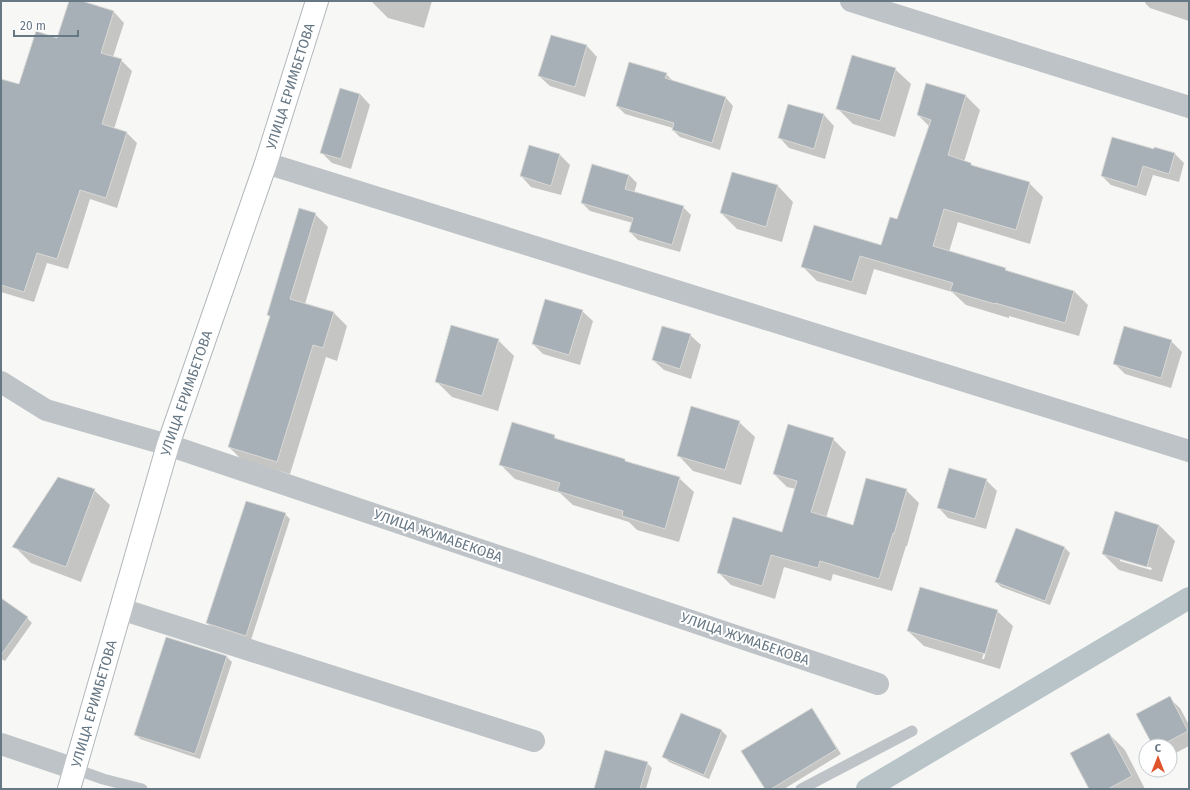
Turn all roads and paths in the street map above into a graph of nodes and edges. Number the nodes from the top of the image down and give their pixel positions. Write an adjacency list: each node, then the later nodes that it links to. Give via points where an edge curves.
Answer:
1 (317, 1): 4 (main road, УЛИЦА ЕРИМБЕТОВА)
2 (851, 1): 3 (street)
3 (1189, 107)
4 (266, 162): 6 (main road, УЛИЦА ЕРИМБЕТОВА); 7 (street)
5 (1, 382): 6 (street, УЛИЦА ЖУМАБЕКОВА, via 46,410)
6 (168, 445): 8 (main road, УЛИЦА ЕРИМБЕТОВА); 9 (street, УЛИЦА ЖУМАБЕКОВА)
7 (1189, 451)
8 (121, 610): 11 (street); 13 (main road, УЛИЦА ЕРИМБЕТОВА)
9 (878, 684)
10 (912, 731): 15 (lane)
11 (534, 741)
12 (1, 744): 13 (street)
13 (72, 779): 14 (lane, via 103,779)
14 (142, 789)
15 (801, 789)

